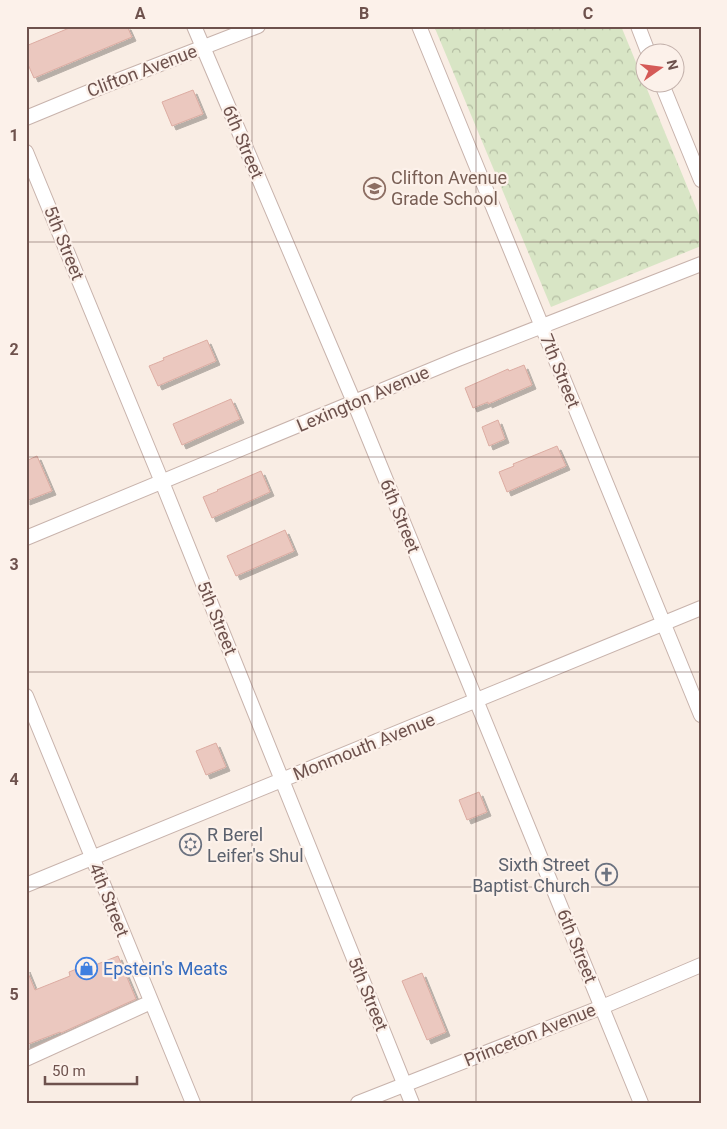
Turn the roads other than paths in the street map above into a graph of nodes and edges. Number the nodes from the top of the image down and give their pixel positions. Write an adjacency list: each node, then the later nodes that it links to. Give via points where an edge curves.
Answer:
1 (194, 26): 6 (street, 6th Street)
2 (258, 26): 6 (street, Clifton Avenue)
3 (419, 26): 12 (street, 7th Street)
4 (638, 26): 5 (street)
5 (644, 42)
6 (202, 48): 8 (street, Clifton Avenue); 13 (street, 6th Street)
7 (665, 92): 10 (street)
8 (26, 118)
9 (26, 152): 14 (street, 5th Street)
10 (701, 180)
11 (701, 264): 12 (street, Lexington Avenue)
12 (542, 327): 13 (street, Lexington Avenue); 17 (street, 7th Street)
13 (354, 402): 14 (street, Lexington Avenue); 19 (street, 6th Street)
14 (162, 482): 15 (street, Lexington Avenue); 21 (street, 5th Street)
15 (26, 538)
16 (701, 608): 17 (street, Monmouth Avenue)
17 (663, 623): 19 (street, Monmouth Avenue); 20 (street, 7th Street)
18 (26, 696): 22 (street, 4th Street)
19 (477, 701): 21 (street, Monmouth Avenue); 26 (street, 6th Street)
20 (701, 715)
21 (282, 781): 22 (street, Monmouth Avenue); 28 (street, 5th Street)
22 (91, 858): 23 (street, Monmouth Avenue); 25 (street, 4th Street)
23 (26, 885)
24 (701, 965): 26 (street, Princeton Avenue)
25 (151, 1002): 27 (street); 29 (street, 4th Street)
26 (602, 1007): 28 (street, Princeton Avenue); 32 (street, 6th Street)
27 (26, 1059)
28 (405, 1085): 30 (street, Princeton Avenue); 31 (street, 5th Street)
29 (193, 1103)
30 (358, 1103)
31 (412, 1103)
32 (641, 1103)

